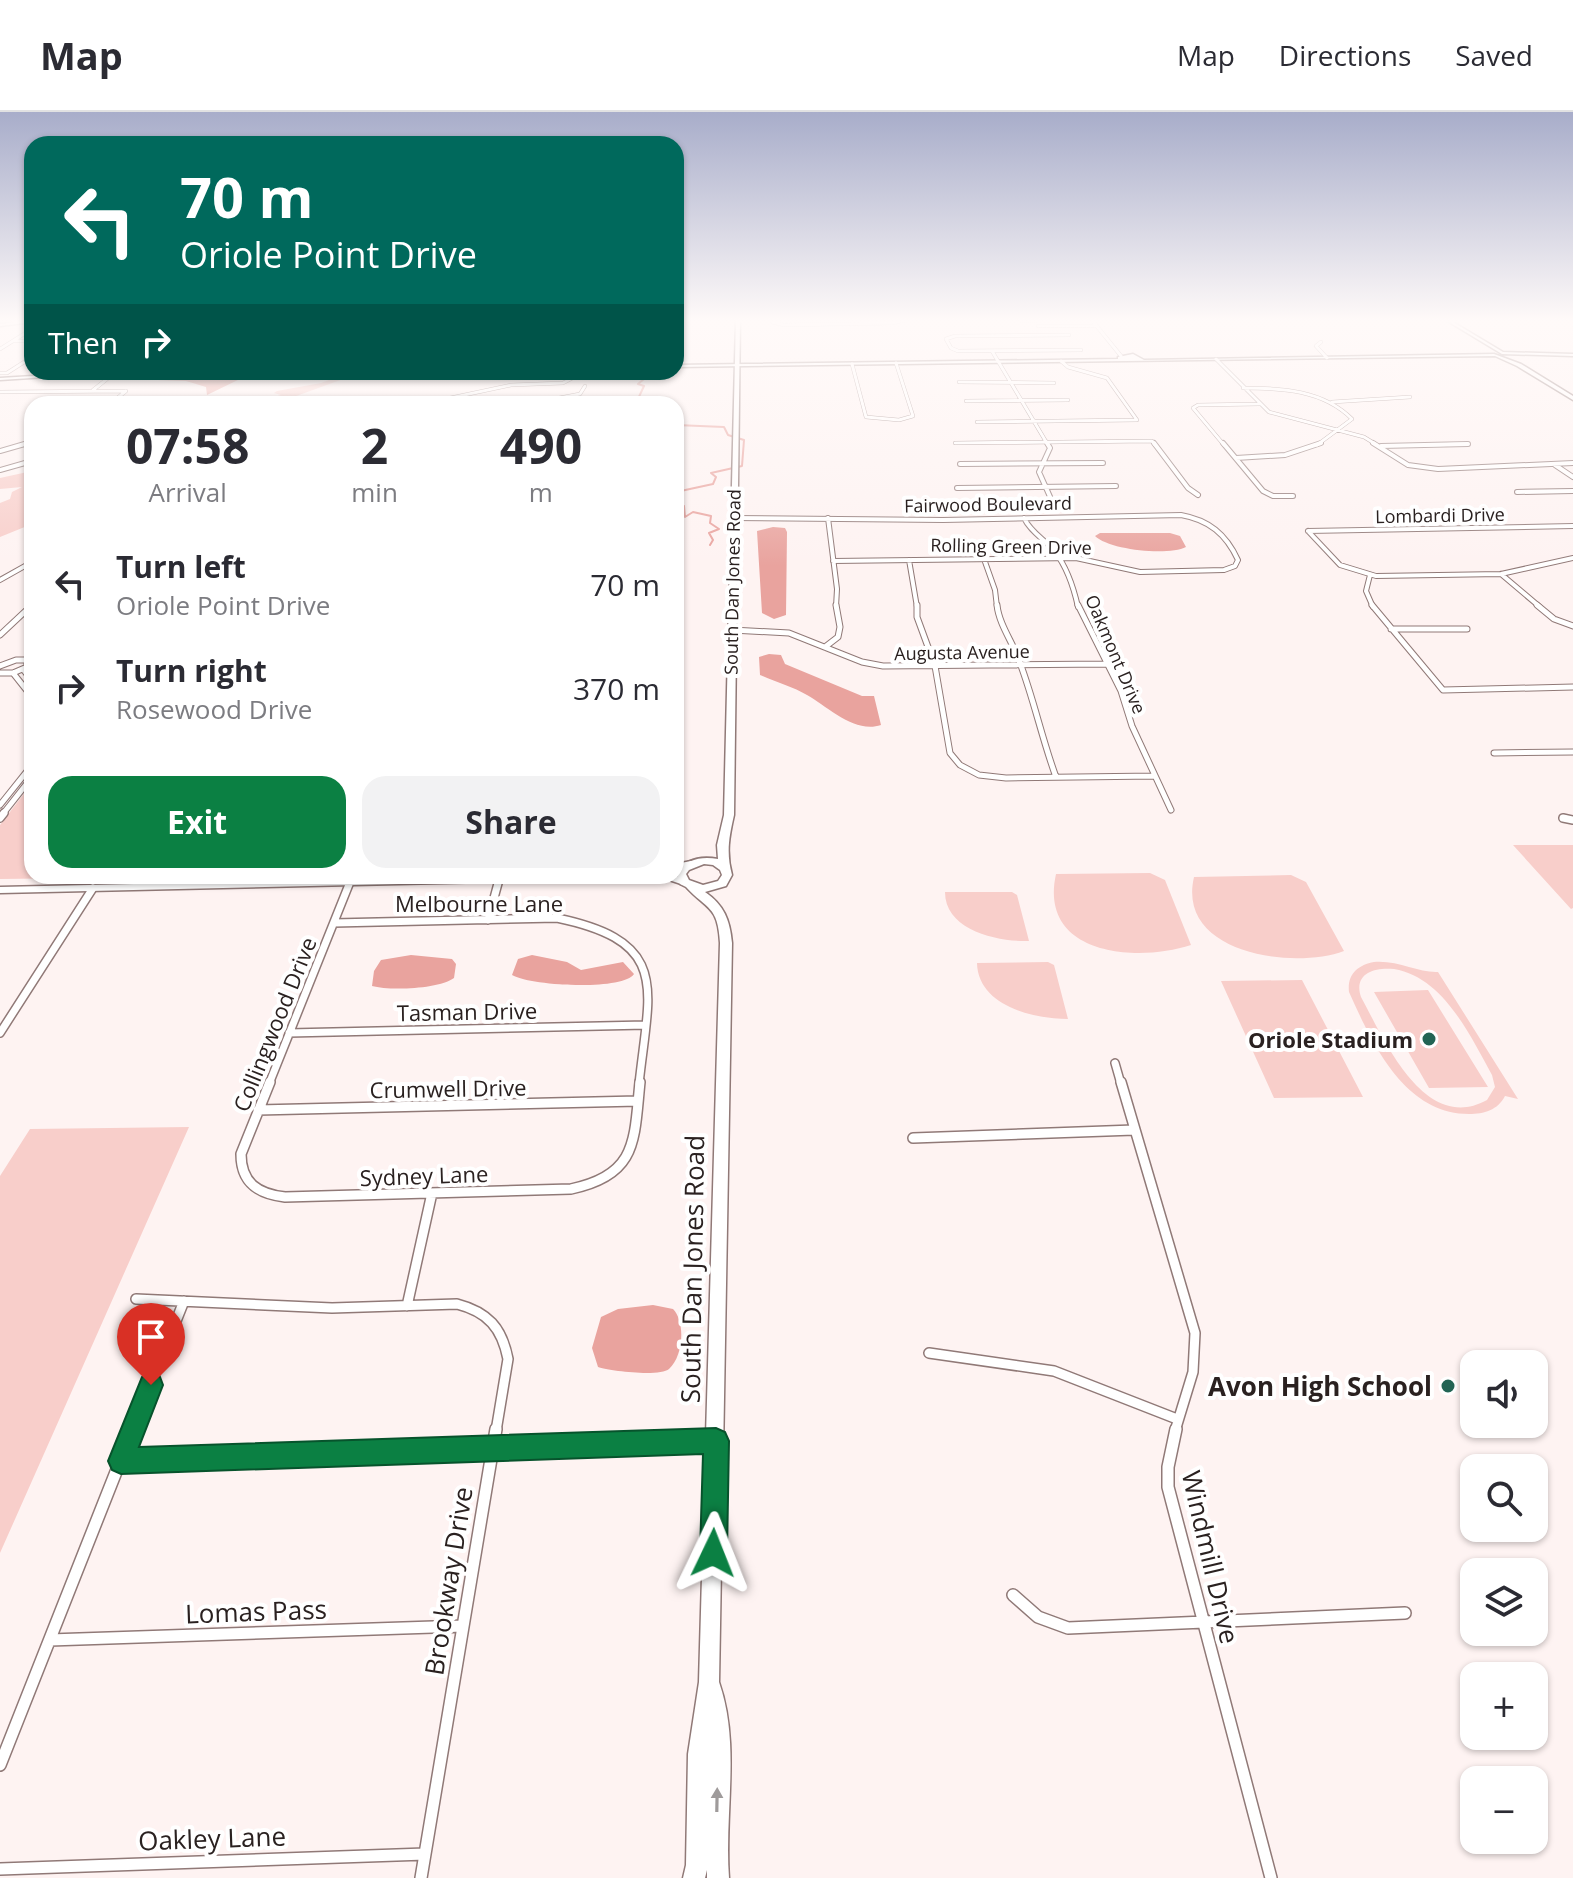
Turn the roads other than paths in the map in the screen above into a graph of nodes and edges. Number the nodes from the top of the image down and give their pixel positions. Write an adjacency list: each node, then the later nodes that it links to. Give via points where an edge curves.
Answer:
1 (735, 401): 38 (main road, South Dan Jones Road)
2 (861, 401): 3 (street, via 864,416 872,420 906,420 913,416)
3 (908, 401)
4 (1023, 401): 10 (street)
5 (1124, 401): 10 (street, via 1137,420)
6 (1256, 401): 9 (street)
7 (1341, 401): 8 (street)
8 (1332, 402): 12 (street, via 1352,419)
9 (1259, 404): 12 (street, via 1275,415); 19 (street, via 1193,408)
10 (1035, 421): 11 (street); 13 (street)
11 (977, 422)
12 (1336, 431): 17 (street); 19 (street, via 1301,454)
13 (1047, 442): 14 (street); 24 (street, via 1050,452); 33 (street, via 1152,441)
14 (955, 443)
15 (24, 444): 18 (street)
16 (1468, 444): 17 (street)
17 (1381, 446): 25 (street, via 1411,466 1438,469)
18 (0, 451)
19 (1236, 458): 34 (street, via 1266,493)
20 (24, 463): 26 (street)
21 (1103, 463): 24 (street)
22 (1573, 463): 25 (street)
23 (960, 464): 24 (street)
24 (1042, 464): 29 (street, via 1039,472)
25 (1555, 465): 27 (street)
26 (0, 470)
27 (1573, 477)
28 (1116, 486): 29 (street)
29 (1045, 487): 30 (street); 35 (street)
30 (957, 488)
31 (1573, 491): 32 (street)
32 (1517, 492)
33 (1198, 495)
34 (1293, 496)
35 (1051, 499)
36 (828, 518): 37 (street, Fairwood Boulevard); 38 (street, Fairwood Boulevard); 44 (street)
37 (1024, 518): 40 (street, Oakmont Drive); 46 (street, Fairwood Boulevard, via 1175,514 1201,519 1215,526 1236,554)
38 (733, 519): 54 (main road, South Dan Jones Road)
39 (1573, 526): 48 (street, Lombardi Drive, via 1308,531 1340,565)
40 (1059, 558): 42 (street, Rolling Green Drive); 46 (street, Rolling Green Drive, via 1147,572 1213,572); 60 (street, Oakmont Drive, via 1080,614)
41 (1573, 558): 47 (street)
42 (984, 559): 43 (street, Rolling Green Drive); 61 (street, via 998,615)
43 (909, 560): 44 (street, Rolling Green Drive); 63 (street, via 917,617)
44 (833, 561): 56 (street, via 840,632)
45 (24, 566): 49 (street)
46 (1235, 566)
47 (1501, 574): 48 (street); 51 (street, via 1554,619)
48 (1370, 575): 52 (street, via 1368,597)
49 (0, 580)
50 (24, 612): 55 (street)
51 (1573, 626)
52 (1391, 629): 53 (street); 68 (street, via 1443,690)
53 (1467, 629)
54 (732, 631): 56 (street, Augusta Avenue, via 775,631); 82 (main road, South Dan Jones Road, via 729,815)
55 (0, 635)
56 (825, 647): 63 (street, Augusta Avenue, via 875,665)
57 (2, 655): 58 (street)
58 (10, 661): 59 (street); 62 (street)
59 (24, 661)
60 (1109, 664): 61 (street, Augusta Avenue); 72 (street, Oakmont Drive)
61 (1022, 665): 63 (street, Augusta Avenue); 73 (street)
62 (0, 666)
63 (935, 666): 73 (street, via 950,753 968,770 993,777)
64 (23, 669): 66 (street)
65 (0, 673): 66 (street)
66 (13, 673): 67 (street)
67 (24, 687)
68 (1573, 687)
69 (1573, 752): 70 (street)
70 (1494, 753)
71 (24, 776): 75 (street)
72 (1155, 776): 73 (street); 78 (street, Oakmont Drive)
73 (1056, 777)
74 (24, 784): 75 (street)
75 (17, 785): 77 (street)
76 (24, 790): 79 (street)
77 (0, 805)
78 (1171, 810)
79 (0, 818)
80 (1563, 818): 81 (street)
81 (1573, 820)
82 (722, 845): 83 (main road); 86 (main road, South Dan Jones Road)
83 (693, 863): 84 (street); 85 (main road); 86 (main road, via 713,861)
84 (684, 865)
85 (684, 870)
86 (725, 873): 92 (main road, via 710,889); 95 (main road, South Dan Jones Road)
87 (684, 877): 92 (main road)
88 (264, 884): 93 (street)
89 (349, 884): 97 (street, Collingwood Drive)
90 (497, 884): 96 (street)
91 (684, 884): 92 (street)
92 (687, 885): 95 (main road)
93 (93, 888): 94 (street); 99 (street)
94 (0, 890)
95 (718, 907): 113 (main road, South Dan Jones Road, via 726,943)
96 (488, 920): 97 (street, Melbourne Lane); 98 (street, Melbourne Lane, via 572,920 621,940 647,974)
97 (334, 923): 100 (street, Collingwood Drive)
98 (646, 1025): 100 (street, Tasman Drive); 102 (street)
99 (0, 1033)
100 (289, 1033): 103 (street, Collingwood Drive)
101 (1115, 1063): 104 (street, Windmill Drive)
102 (638, 1101): 103 (street, Crumwell Drive); 107 (street, Sydney Lane, via 632,1150 608,1178 571,1189)
103 (258, 1110): 106 (street, Collingwood Drive, via 241,1154)
104 (1134, 1130): 105 (street); 112 (street, Windmill Drive, via 1195,1333 1197,1359)
105 (913, 1138)
106 (245, 1181): 107 (street, Sydney Lane, via 268,1196)
107 (432, 1193): 110 (street)
108 (136, 1299): 109 (street, Brookway Drive)
109 (184, 1301): 110 (street, Brookway Drive); 115 (street)
110 (407, 1306): 114 (street, Brookway Drive, via 473,1307 499,1327 508,1359)
111 (929, 1353): 112 (street, via 1054,1371)
112 (1177, 1419): 118 (street, Windmill Drive, via 1167,1458 1168,1487)
113 (716, 1441): 114 (street); 121 (main road, South Dan Jones Road)
114 (493, 1448): 115 (street); 119 (street, Brookway Drive)
115 (121, 1461): 120 (street)
116 (1013, 1595): 118 (street, via 1036,1618 1068,1628)
117 (1405, 1613): 118 (street)
118 (1203, 1623): 128 (street, Windmill Drive)
119 (463, 1626): 120 (street, Lomas Pass); 123 (street, Brookway Drive)
120 (50, 1640): 122 (street)
121 (709, 1682): 126 (main road, South Dan Jones Road, via 698,1754); 127 (main road, South Dan Jones Road, one-way to 121, via 716,1696)
122 (0, 1765)
123 (425, 1854): 124 (street, Oakley Lane); 125 (street, Brookway Drive)
124 (0, 1869)
125 (421, 1878)
126 (694, 1878)
127 (718, 1878)
128 (1271, 1878)

